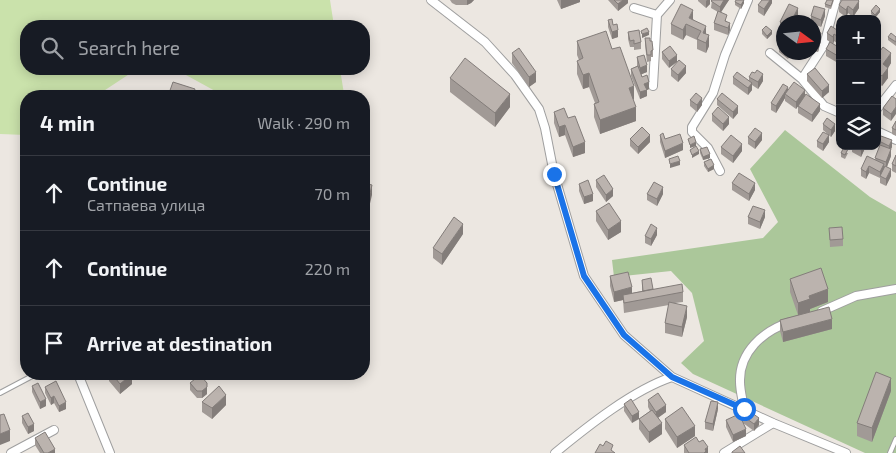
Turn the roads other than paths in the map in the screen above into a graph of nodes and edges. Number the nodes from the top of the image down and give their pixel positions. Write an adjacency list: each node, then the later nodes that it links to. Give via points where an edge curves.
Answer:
1 (431, 0): 19 (street, via 485,42 515,75 539,109 584,276 624,335)
2 (670, 0): 6 (street)
3 (748, 0): 15 (street, via 713,93 692,127 692,132 708,148)
4 (836, 0): 8 (street, via 824,46)
5 (634, 8): 6 (street)
6 (657, 15): 10 (street)
7 (770, 53): 8 (street)
8 (802, 79): 12 (street, via 824,106)
9 (896, 85): 11 (street)
10 (653, 86)
11 (880, 105)
12 (836, 111)
13 (881, 133): 14 (street)
14 (896, 140)
15 (720, 171)
16 (896, 290): 17 (street, via 856,296)
17 (811, 315)
18 (795, 320): 23 (street, via 758,339 743,360 740,382)
19 (672, 377): 23 (street); 29 (street, via 654,383 586,427)
20 (25, 380): 22 (lane)
21 (80, 380): 28 (street)
22 (0, 393)
23 (744, 409): 24 (street)
24 (773, 423): 30 (street); 31 (street)
25 (54, 430): 27 (street)
26 (896, 439): 32 (lane)
27 (10, 453)
28 (110, 453)
29 (556, 453)
30 (724, 453)
31 (846, 453)
32 (890, 453)

